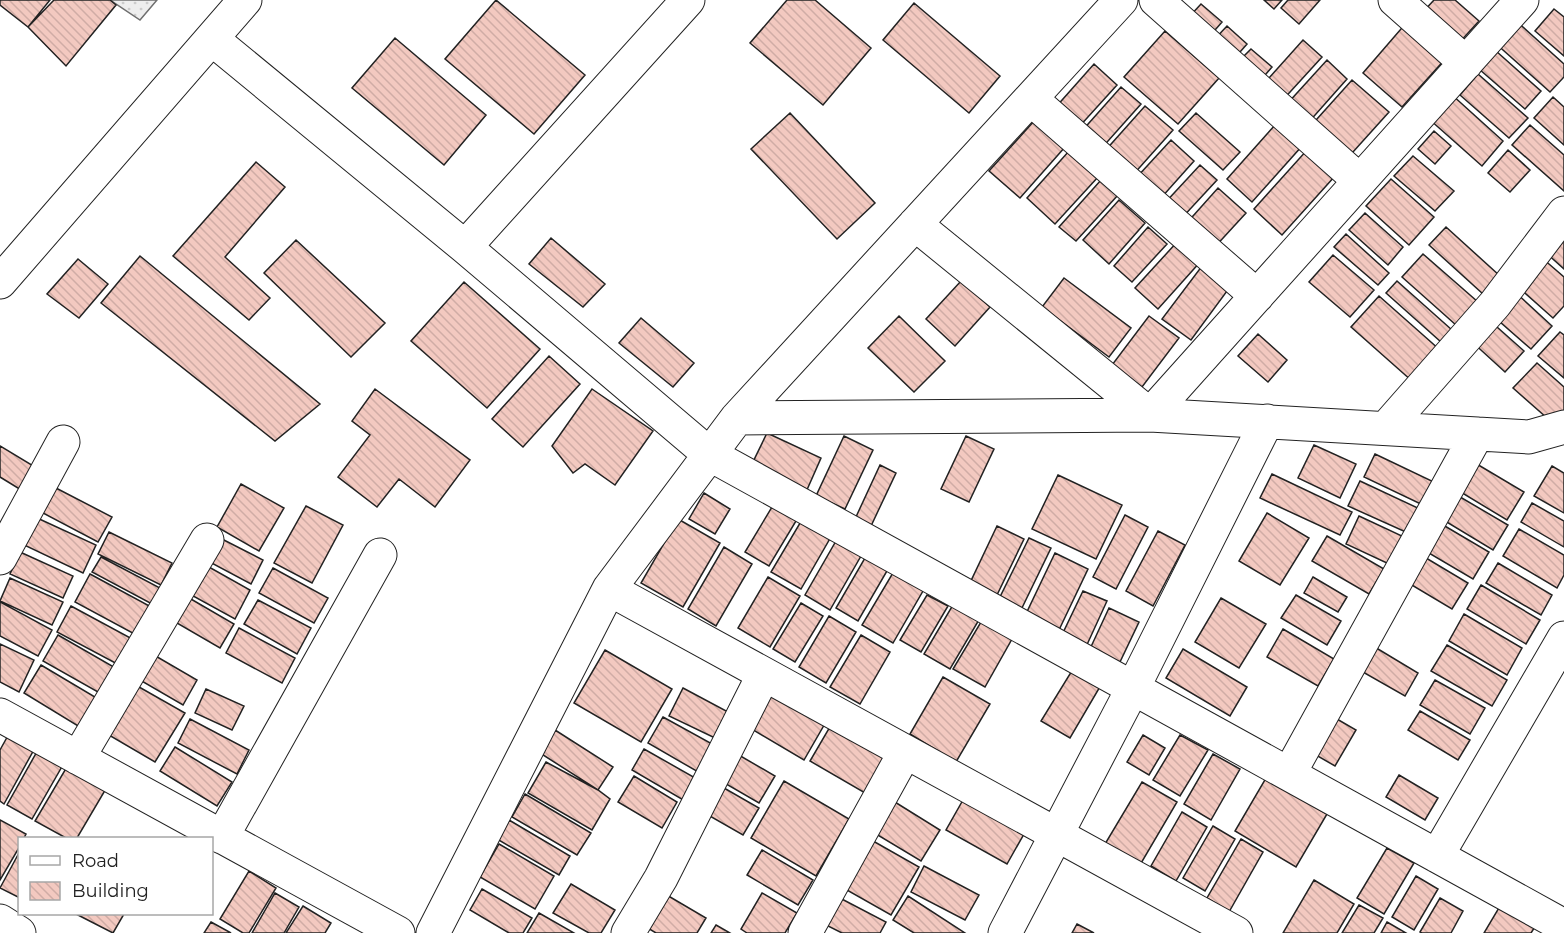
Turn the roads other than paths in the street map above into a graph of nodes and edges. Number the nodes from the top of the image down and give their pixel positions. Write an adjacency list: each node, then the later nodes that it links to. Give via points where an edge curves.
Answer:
1 (245, 0): 7 (street)
2 (688, 0): 13 (street)
3 (1121, 0): 9 (street)
4 (1156, 0): 10 (street)
5 (1395, 0): 8 (street)
6 (1522, 0): 8 (street)
7 (212, 39): 13 (street); 14 (street)
8 (1466, 63): 10 (street)
9 (1031, 99): 12 (street); 15 (street)
10 (1360, 181): 15 (street)
11 (1564, 213): 20 (street, via 1495,304)
12 (915, 224): 16 (street); 17 (street)
13 (465, 247): 23 (street)
14 (0, 282)
15 (1257, 296): 16 (street)
16 (1150, 415): 17 (street); 18 (street)
17 (737, 418): 23 (street)
18 (1267, 421): 20 (street); 30 (street)
19 (1564, 427): 21 (street, via 1528,437)
20 (1386, 428): 21 (street)
21 (1476, 434): 34 (street)
22 (63, 442): 26 (street)
23 (709, 454): 27 (street); 30 (street)
24 (207, 540): 33 (street)
25 (380, 555): 36 (street)
26 (0, 558)
27 (609, 589): 29 (street); 42 (street)
28 (1564, 638): 37 (street)
29 (764, 674): 32 (street); 43 (street, via 661,878)
30 (1133, 688): 34 (street); 35 (street)
31 (0, 715): 33 (street)
32 (904, 752): 35 (street); 44 (street)
33 (78, 758): 36 (street)
34 (1289, 774): 37 (street)
35 (1057, 836): 45 (street); 46 (street)
36 (222, 837): 41 (street)
37 (1437, 856): 39 (street)
38 (0, 921): 40 (street)
39 (1564, 926)
40 (19, 933)
41 (398, 933)
42 (433, 933)
43 (628, 933)
44 (805, 933)
45 (1005, 933)
46 (1236, 933)

